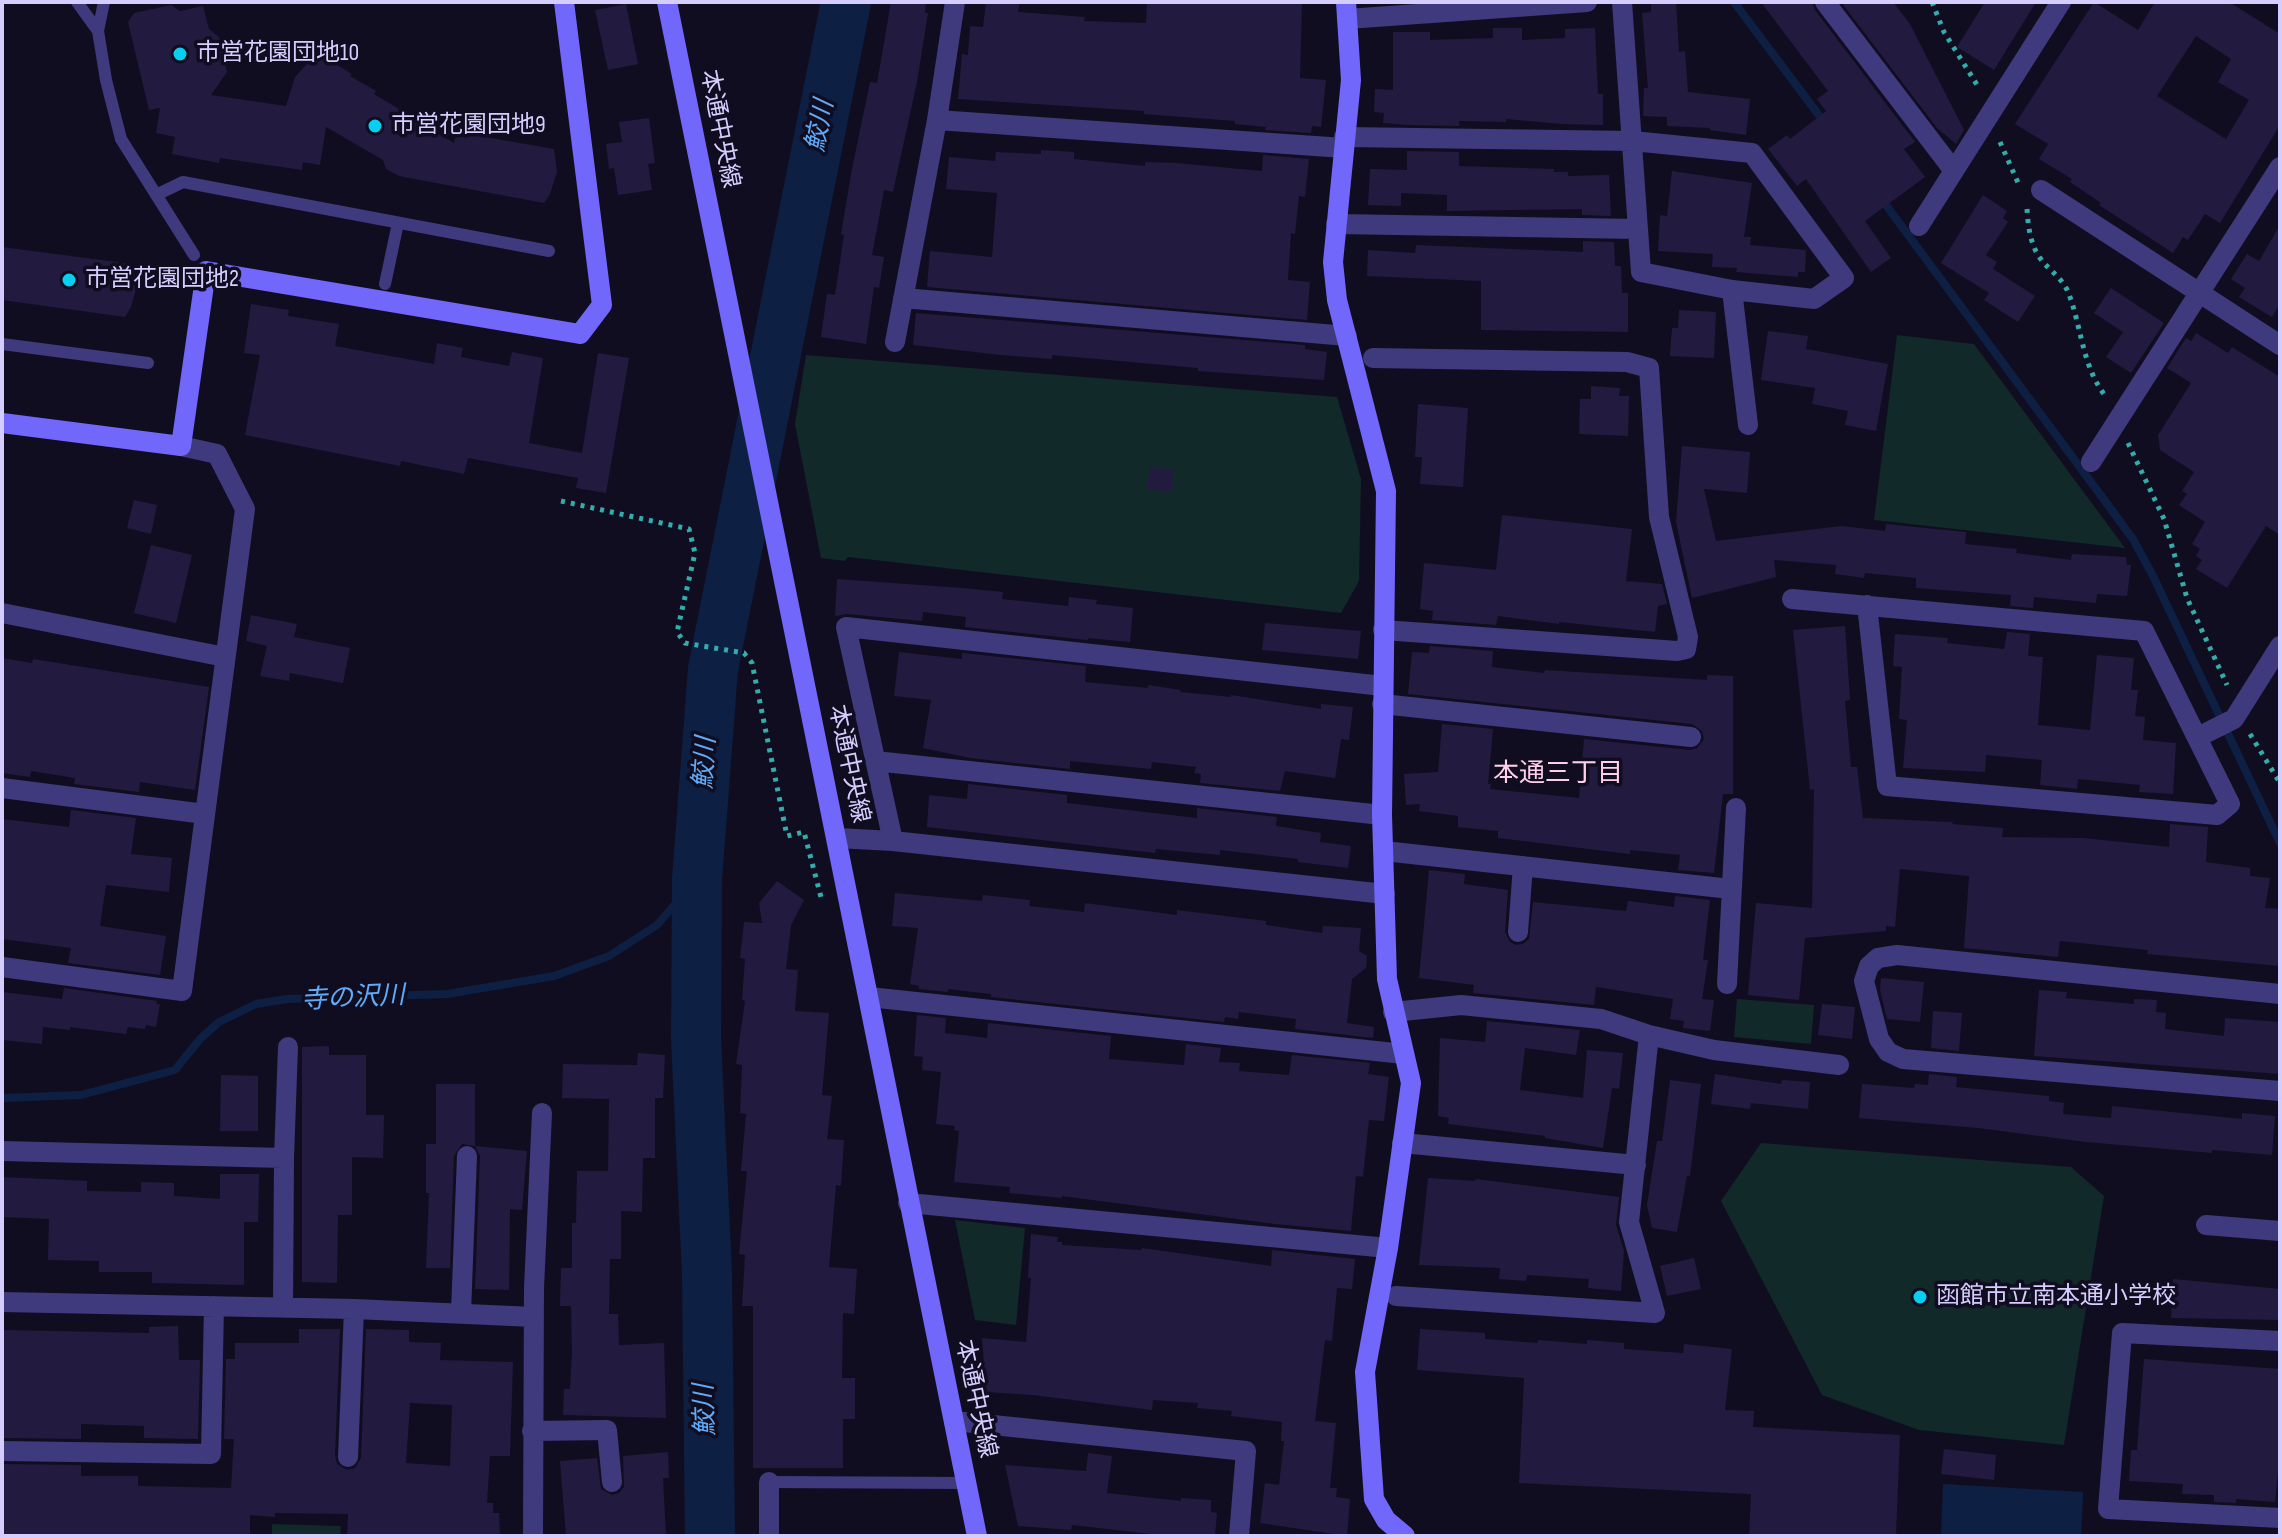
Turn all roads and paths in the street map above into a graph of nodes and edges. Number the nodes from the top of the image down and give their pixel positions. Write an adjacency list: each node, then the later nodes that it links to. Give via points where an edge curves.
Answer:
1 (77, 2): 12 (lane)
2 (104, 2): 12 (lane)
3 (564, 2): 38 (street, via 602,305 580,334 206,271)
4 (667, 2): 55 (street, 本通中央線)
5 (955, 2): 13 (street)
6 (1587, 2): 10 (street)
7 (1622, 2): 14 (street)
8 (1825, 2): 17 (street)
9 (2061, 2): 17 (street)
10 (1546, 3): 11 (street)
11 (1346, 10): 15 (street, via 1351,80)
12 (98, 31): 19 (lane, via 114,120)
13 (937, 120): 15 (street); 29 (street)
14 (1633, 141): 15 (street); 23 (street); 27 (street, via 1752,153 1844,278 1814,299)
15 (1344, 143): 21 (street)
16 (2280, 167): 28 (street)
17 (1954, 171): 22 (street)
18 (2041, 190): 28 (street)
19 (156, 195): 20 (lane, via 183,182); 25 (lane)
20 (398, 223): 24 (lane); 26 (lane)
21 (1336, 224): 23 (street); 30 (street, via 1333,262)
22 (1919, 226)
23 (1637, 229): 27 (street, via 1641,272)
24 (549, 251)
25 (194, 255)
26 (385, 284)
27 (1732, 290): 37 (street)
28 (2199, 293): 33 (street); 39 (street)
29 (903, 298): 30 (street); 31 (street)
30 (1347, 336): 44 (street, via 1386,491)
31 (895, 342)
32 (2, 344): 35 (lane)
33 (2280, 345)
34 (1373, 358): 44 (street, via 1627,362 1649,368 1659,517 1688,637 1686,649 1677,651)
35 (148, 363)
36 (2, 423): 38 (street)
37 (1748, 425)
38 (181, 446): 46 (street, via 217,454 245,509)
39 (2091, 462)
40 (561, 501): 61 (path, via 689,529 695,553 677,632 685,643 744,653 752,663 787,836 804,832)
41 (1792, 599): 42 (street)
42 (1867, 605): 48 (street, via 2144,631); 48 (street, via 1887,786 2217,815 2230,804)
43 (2, 613): 46 (street)
44 (1383, 630): 47 (street)
45 (2280, 646): 48 (street, via 2234,719)
46 (225, 657): 53 (street)
47 (1383, 695): 49 (street); 50 (street, via 846,627); 54 (street)
48 (2203, 735)
49 (1691, 737)
50 (875, 761): 54 (street); 56 (street)
51 (2, 788): 53 (street)
52 (1736, 808): 59 (street)
53 (205, 814): 63 (street, via 182,991)
54 (1382, 815): 57 (street)
55 (837, 838): 56 (street); 66 (street, 本通中央線)
56 (893, 841): 60 (street)
57 (1384, 851): 58 (street); 60 (street)
58 (1523, 866): 59 (street); 62 (street)
59 (1731, 889): 64 (street)
60 (1385, 894): 67 (street)
61 (823, 906)
62 (1518, 932)
63 (2, 967)
64 (1727, 984)
65 (2280, 994): 72 (street, via 1897,955 1878,958 1864,981 1879,1039 1888,1052 1903,1059)
66 (869, 997): 70 (street); 79 (street, 本通中央線)
67 (1393, 1012): 68 (street, via 1461,1005 1601,1019); 70 (street)
68 (1649, 1035): 71 (street, via 1714,1050); 78 (street)
69 (288, 1047): 77 (street)
70 (1404, 1054): 74 (street, via 1411,1083)
71 (1839, 1065)
72 (2280, 1091)
73 (542, 1113): 89 (street)
74 (1402, 1143): 78 (street); 82 (street)
75 (2, 1151): 77 (street)
76 (467, 1156): 88 (street)
77 (284, 1158): 86 (street)
78 (1636, 1165): 83 (street, via 1629,1222 1655,1313)
79 (908, 1203): 82 (street); 91 (street, 本通中央線)
80 (2206, 1225): 81 (street)
81 (2280, 1231)
82 (1388, 1248): 103 (street, via 1365,1372 1374,1499 1386,1520)
83 (1396, 1296)
84 (2, 1302): 85 (street)
85 (214, 1306): 86 (street); 93 (street, via 211,1454)
86 (283, 1307): 87 (street)
87 (354, 1309): 88 (street); 94 (street)
88 (461, 1312): 89 (street)
89 (534, 1317): 92 (street)
90 (2280, 1341): 98 (street, via 2122,1333 2108,1509)
91 (954, 1421): 97 (street, 本通中央線); 102 (street, via 1246,1451)
92 (532, 1431): 95 (street, via 607,1430); 99 (street)
93 (2, 1451)
94 (348, 1457)
95 (612, 1482)
96 (769, 1482): 97 (lane); 100 (street)
97 (966, 1483): 101 (street, 本通中央線)
98 (2280, 1518)
99 (533, 1536)
100 (769, 1536)
101 (977, 1536)
102 (1239, 1536)
103 (1405, 1536)

